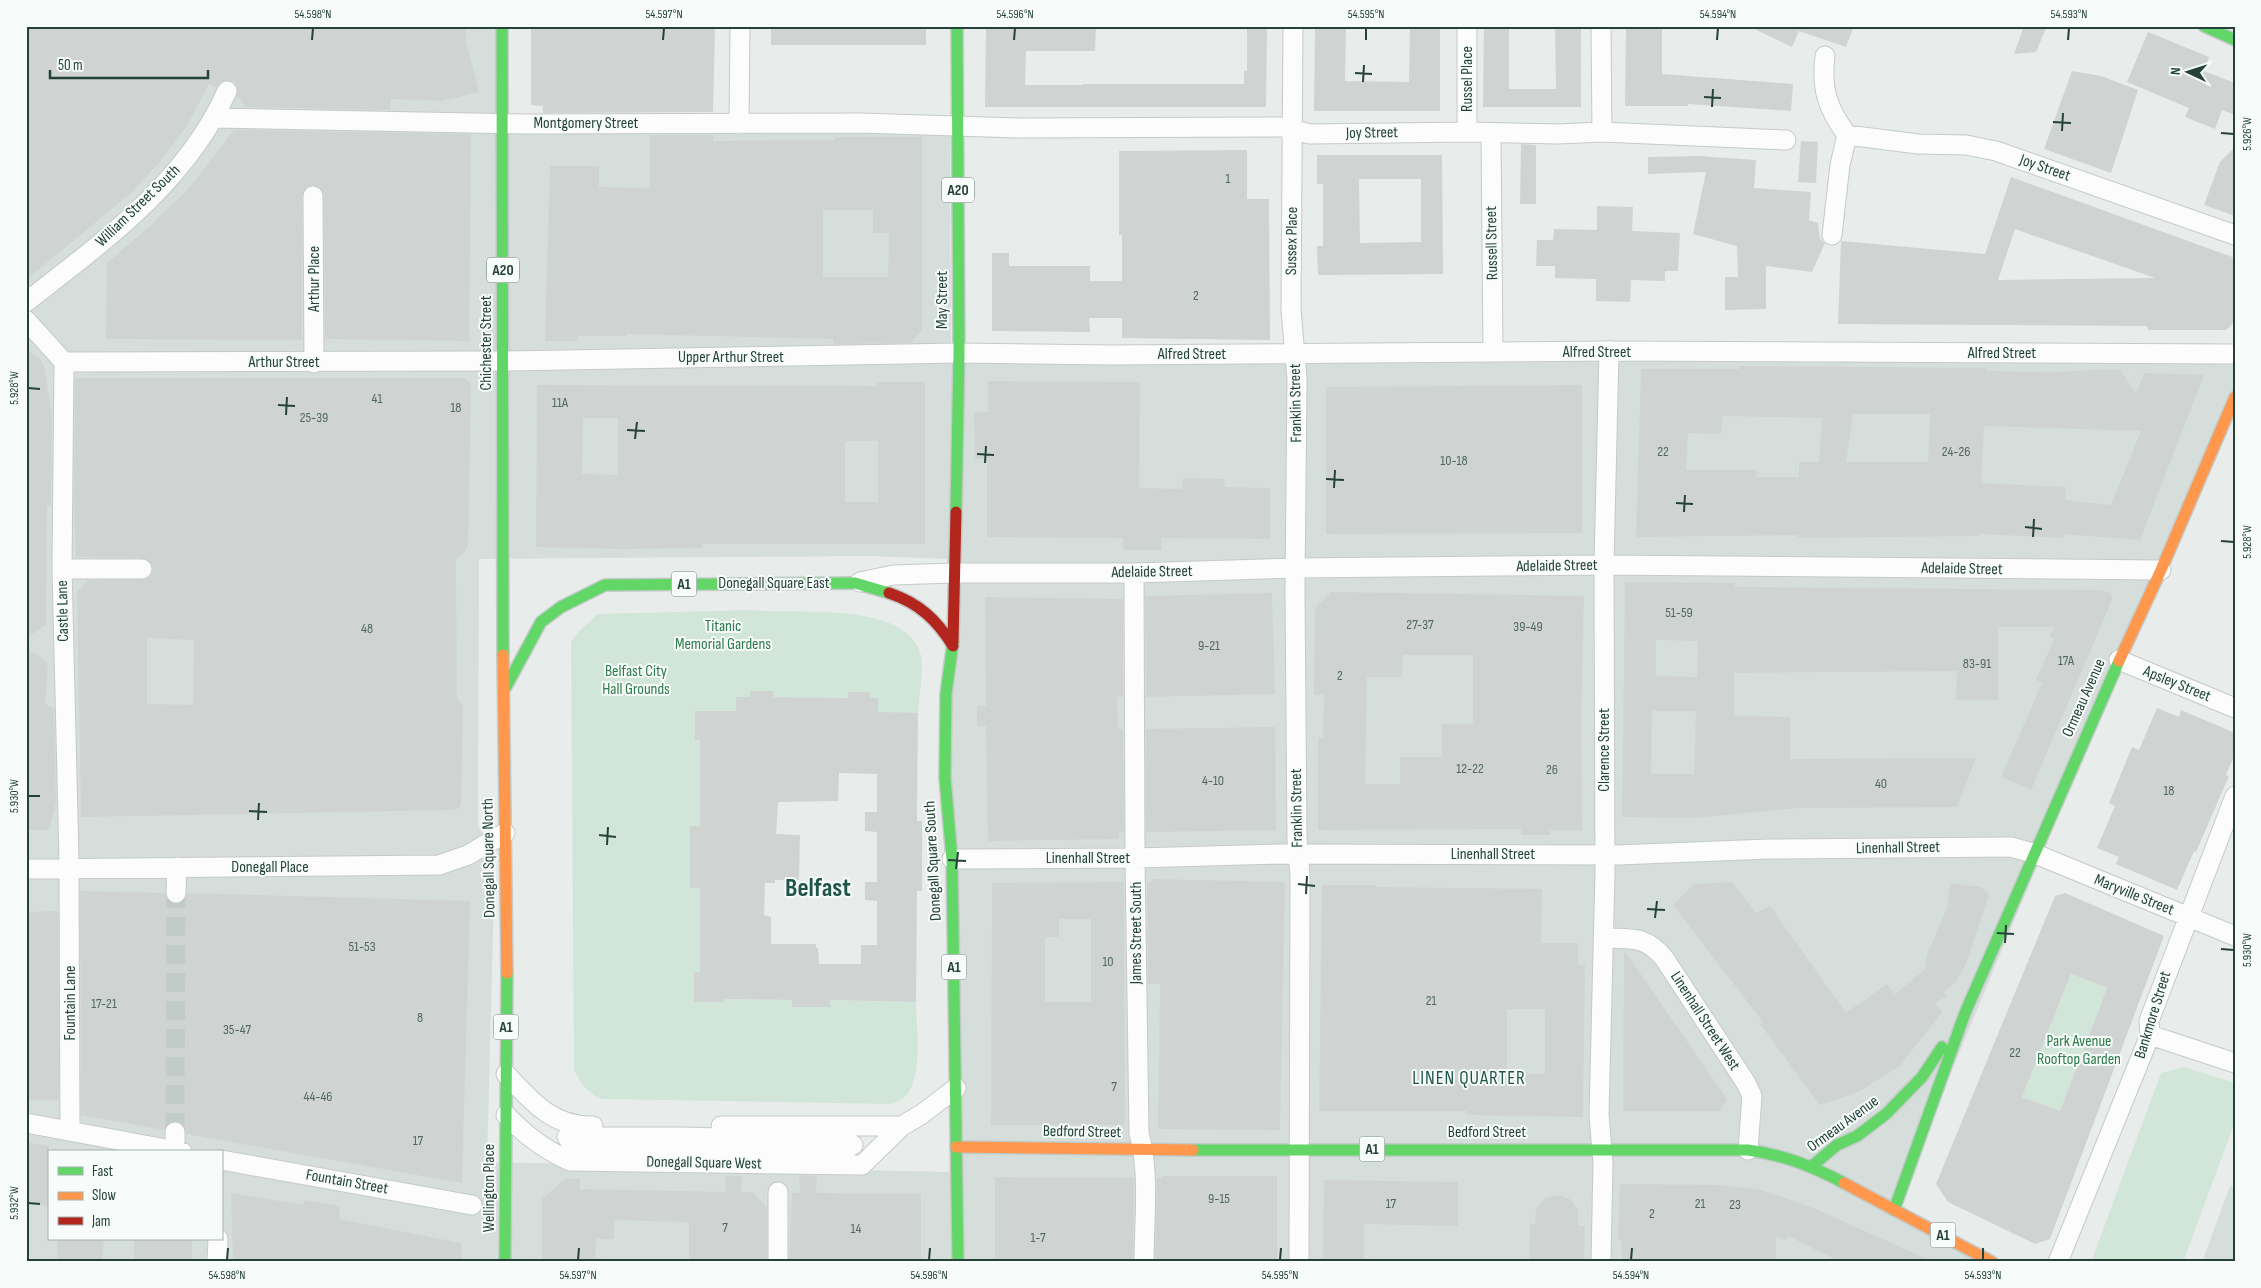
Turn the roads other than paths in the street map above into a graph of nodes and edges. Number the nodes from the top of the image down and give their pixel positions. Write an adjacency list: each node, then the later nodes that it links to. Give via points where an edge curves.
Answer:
1 (502, 26): 12 (main road, Chichester Street / A20)
2 (740, 26): 13 (street)
3 (957, 26): 14 (main road, May Street / A20)
4 (1293, 26): 15 (street, Sussex Place)
5 (1467, 26): 16 (street, Russel Place)
6 (1602, 26): 17 (street)
7 (2204, 26): 8 (main road)
8 (2235, 40)
9 (1825, 56): 19 (street, via 1826,97)
10 (227, 91): 11 (street, William Street South)
11 (215, 118): 12 (street, Montgomery Street); 24 (street, William Street South, via 160,189 94,249)
12 (502, 123): 13 (street, Montgomery Street); 31 (main road, Chichester Street / A20)
13 (739, 124): 14 (street, Montgomery Street)
14 (958, 124): 15 (street, Joy Street, via 1018,128); 28 (main road, May Street / A20)
15 (1292, 128): 16 (street, Joy Street, via 1310,134); 29 (street, Sussex Place, via 1291,310)
16 (1466, 132): 18 (street, Joy Street)
17 (1602, 132): 18 (street, Joy Street); 20 (street, Joy Street)
18 (1491, 133): 27 (street, Russell Street)
19 (1847, 134): 22 (street); 23 (street, Joy Street, via 1918,144 1966,145 1996,151)
20 (1786, 140)
21 (314, 196): 33 (street, Arthur Place)
22 (1832, 235)
23 (2235, 235)
24 (26, 302)
25 (26, 320): 32 (street)
26 (1609, 351): 27 (street, Alfred Street); 30 (street, Alfred Street); 35 (street, Clarence Street)
27 (1493, 352): 29 (street, Alfred Street)
28 (959, 353): 29 (street, Alfred Street); 31 (street, Upper Arthur Street); 40 (main road, May Street / A20)
29 (1295, 353): 36 (street, Franklin Street)
30 (2235, 354)
31 (503, 361): 33 (street, Arthur Street); 43 (main road, Chichester Street / A20)
32 (64, 362): 33 (street, Arthur Street); 37 (street, Castle Lane)
33 (314, 362)
34 (2233, 404): 39 (main road, Ormeau Avenue)
35 (1604, 565): 36 (street, Adelaide Street); 39 (street, Adelaide Street); 52 (street, Clarence Street)
36 (1295, 568): 41 (street, Adelaide Street); 51 (street, Franklin Street)
37 (62, 569): 38 (street); 57 (street, Castle Lane)
38 (142, 569)
39 (2161, 570): 45 (main road, Ormeau Avenue)
40 (954, 573): 41 (street, Adelaide Street); 42 (street, Donegall Square East, via 893,576); 44 (main road, Donegall Square South / A20)
41 (1134, 573): 53 (street, James Street South)
42 (855, 583): 44 (main road, Donegall Square East / A1, via 892,594 923,609); 46 (main road, Donegall Square East / A1, via 605,585 541,622)
43 (503, 600): 46 (main road, Donegall Square North / A20)
44 (953, 646): 54 (main road, Donegall Square South / A1, via 946,694 945,769)
45 (2119, 660): 47 (street, Apsley Street); 50 (main road, Ormeau Avenue)
46 (504, 690): 49 (main road, Donegall Square North / A1)
47 (2235, 708)
48 (2235, 796): 59 (street, Bankmore Street)
49 (505, 833): 55 (street, Donegall Place, via 468,856 439,865); 65 (main road, Donegall Square North / A1)
50 (2033, 853): 52 (street, Linenhall Street, via 2011,847 1898,847); 59 (street, Maryville Street); 62 (main road, Ormeau Avenue)
51 (1298, 854): 52 (street, Linenhall Street); 53 (street, Linenhall Street); 74 (street, Franklin Street)
52 (1604, 855): 61 (street, Clarence Street)
53 (1134, 858): 54 (street, Linenhall Street); 78 (street, James Street South, via 1139,1133)
54 (952, 859): 66 (main road, Donegall Square South / A1)
55 (177, 867): 56 (street, Donegall Place); 58 (street)
56 (26, 869)
57 (69, 869): 70 (street, Fountain Lane)
58 (176, 893)
59 (2187, 917): 60 (street, Maryville Street); 63 (street, Bankmore Street, via 2148,1020)
60 (2235, 936)
61 (1603, 938): 75 (street, Clarence Street); 79 (street, Linenhall Street West, via 1640,940 1654,946 1664,958 1752,1096)
62 (1965, 1013): 81 (main road, Ormeau Avenue, via 1922,1077 1886,1114 1857,1136 1837,1145); 84 (main road, Ormeau Avenue)
63 (2150, 1035): 64 (street); 94 (street, Bankmore Street)
64 (2235, 1063)
65 (506, 1074): 67 (main road, Donegall Square North / A1); 69 (street, via 542,1110 577,1126)
66 (956, 1088): 69 (street, Donegall Square West); 73 (main road, Donegall Square South / A1)
67 (506, 1115): 69 (street, Donegall Square West, via 530,1139 570,1161 862,1165); 87 (main road, Wellington Place / A1)
68 (26, 1123): 70 (street)
69 (902, 1126)
70 (70, 1130): 76 (street)
71 (175, 1132): 77 (street)
72 (853, 1145): 72 (street, via 836,1141 566,1137 574,1147 844,1150)
73 (956, 1147): 78 (main road, Bedford Street / A1); 89 (main road, A1)
74 (1299, 1148): 75 (main road, Bedford Street / A1); 78 (main road, Bedford Street / A1); 91 (street, Franklin Street)
75 (1601, 1148): 79 (main road, Bedford Street / A1); 92 (street, Clarence Street)
76 (173, 1150)
77 (178, 1150)
78 (1144, 1150): 90 (street, James Street South)
79 (1748, 1150): 81 (main road, Bedford Street / A1)
80 (222, 1160): 83 (street, Fountain Street)
81 (1812, 1166): 84 (main road, Bedford Street / A1)
82 (778, 1192): 88 (street)
83 (472, 1205)
84 (1894, 1210): 93 (main road, Bedford Street / A1)
85 (218, 1240): 86 (street)
86 (217, 1262)
87 (505, 1262)
88 (778, 1262)
89 (958, 1262)
90 (1144, 1262)
91 (1299, 1262)
92 (1600, 1262)
93 (1992, 1262)
94 (2058, 1262)

